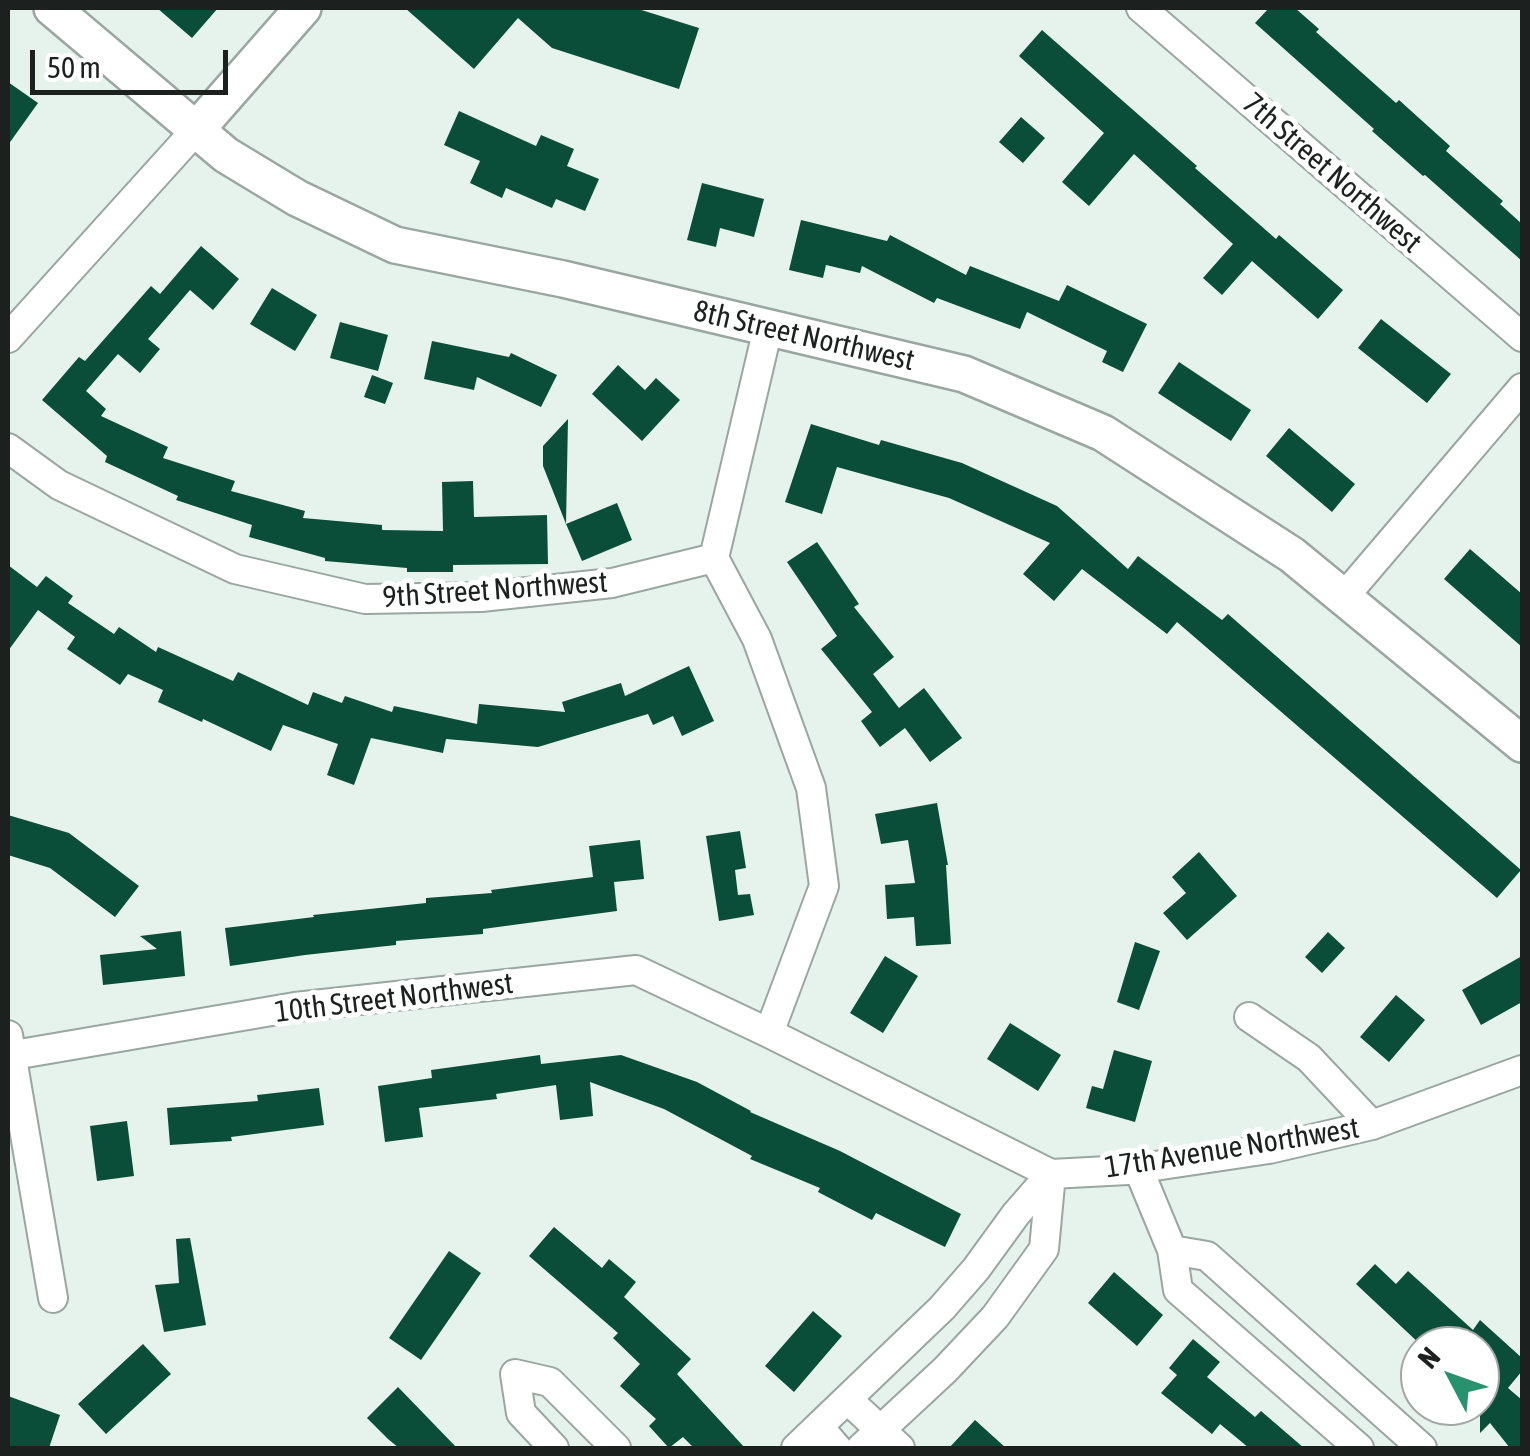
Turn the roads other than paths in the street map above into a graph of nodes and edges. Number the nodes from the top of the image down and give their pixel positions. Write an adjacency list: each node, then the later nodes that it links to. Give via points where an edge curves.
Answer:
1 (52, 8): 4 (street, 8th Street Northwest)
2 (303, 8): 4 (street)
3 (1141, 8): 7 (street, 7th Street Northwest)
4 (196, 130): 5 (street, 8th Street Northwest, via 296,198 394,245); 6 (street)
5 (768, 328): 10 (street); 11 (street, 8th Street Northwest, via 964,374 1104,434 1292,555)
6 (8, 338)
7 (1522, 338)
8 (1522, 388): 11 (street)
9 (8, 448): 10 (street, 9th Street Northwest, via 59,485 236,569 365,599 482,598 612,583)
10 (714, 558): 14 (street, via 757,639 811,788 824,886)
11 (1342, 598): 12 (street, 8th Street Northwest)
12 (1522, 744)
13 (1249, 1017): 17 (street, via 1309,1058)
14 (768, 1033): 15 (street, 10th Street Northwest, via 636,970 295,1007); 19 (street)
15 (9, 1048): 21 (street)
16 (1522, 1070): 17 (street, 17th Avenue Northwest)
17 (1372, 1125): 18 (street, 17th Avenue Northwest)
18 (1138, 1168): 19 (street, 17th Avenue Northwest); 20 (street)
19 (1051, 1174): 22 (street, via 942,1308); 24 (street, via 1044,1249 996,1317)
20 (1172, 1250): 29 (street, via 1178,1290); 30 (street, via 1206,1256)
21 (53, 1298)
22 (848, 1400): 23 (street); 24 (street)
23 (819, 1427): 27 (street); 28 (street)
24 (880, 1443)
25 (554, 1448): 26 (street, via 521,1413 515,1374 550,1382)
26 (616, 1448)
27 (796, 1448)
28 (838, 1448)
29 (1359, 1448)
30 (1422, 1448)

